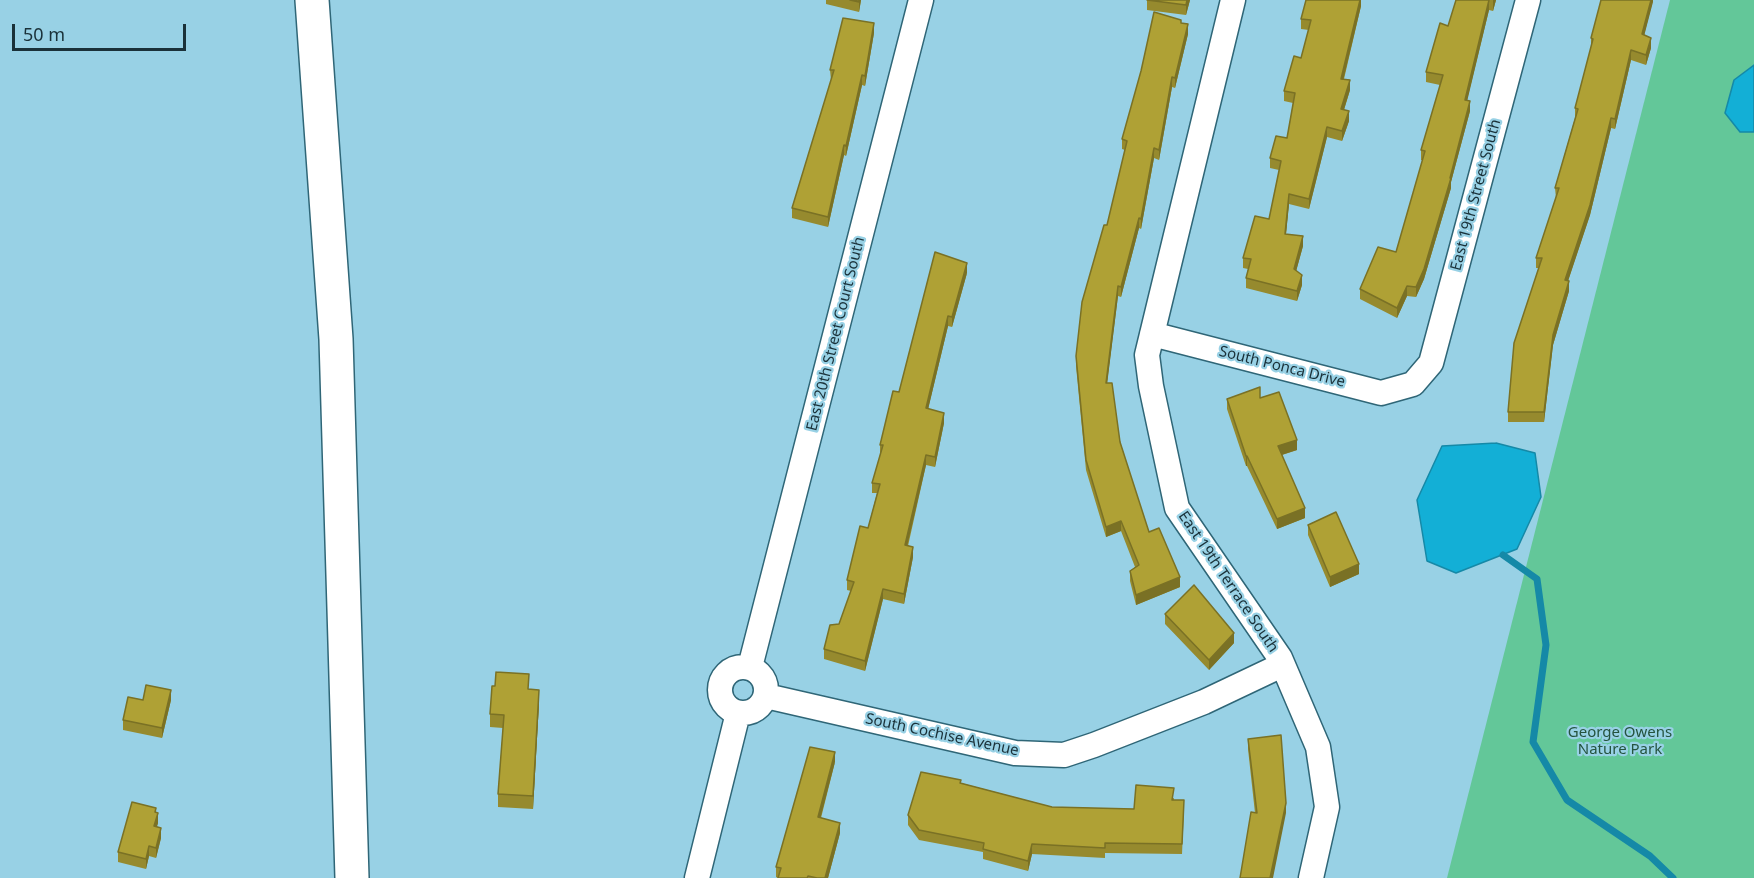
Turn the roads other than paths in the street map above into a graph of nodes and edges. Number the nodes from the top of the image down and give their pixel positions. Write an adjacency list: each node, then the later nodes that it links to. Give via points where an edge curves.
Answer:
1 (312, 0): 11 (main road, via 336,339)
2 (921, 0): 8 (street, East 20th Street Court South)
3 (1233, 0): 5 (street, East 19th Terrace South)
4 (1528, 0): 6 (street, East 19th Street South, via 1431,363)
5 (1152, 334): 6 (street, South Ponca Drive, via 1381,393); 7 (street, East 19th Terrace South, via 1147,355 1151,386 1177,508)
6 (1413, 384)
7 (1282, 665): 9 (street, South Cochise Avenue, via 1204,702 1064,755 1015,753); 13 (street, East 19th Terrace South, via 1318,747 1327,807)
8 (750, 667): 9 (street, via 765,681); 10 (street, via 733,669 722,680 724,705)
9 (766, 696): 10 (street, via 753,712)
10 (738, 713): 12 (street)
11 (352, 878)
12 (697, 878)
13 (1311, 878)

